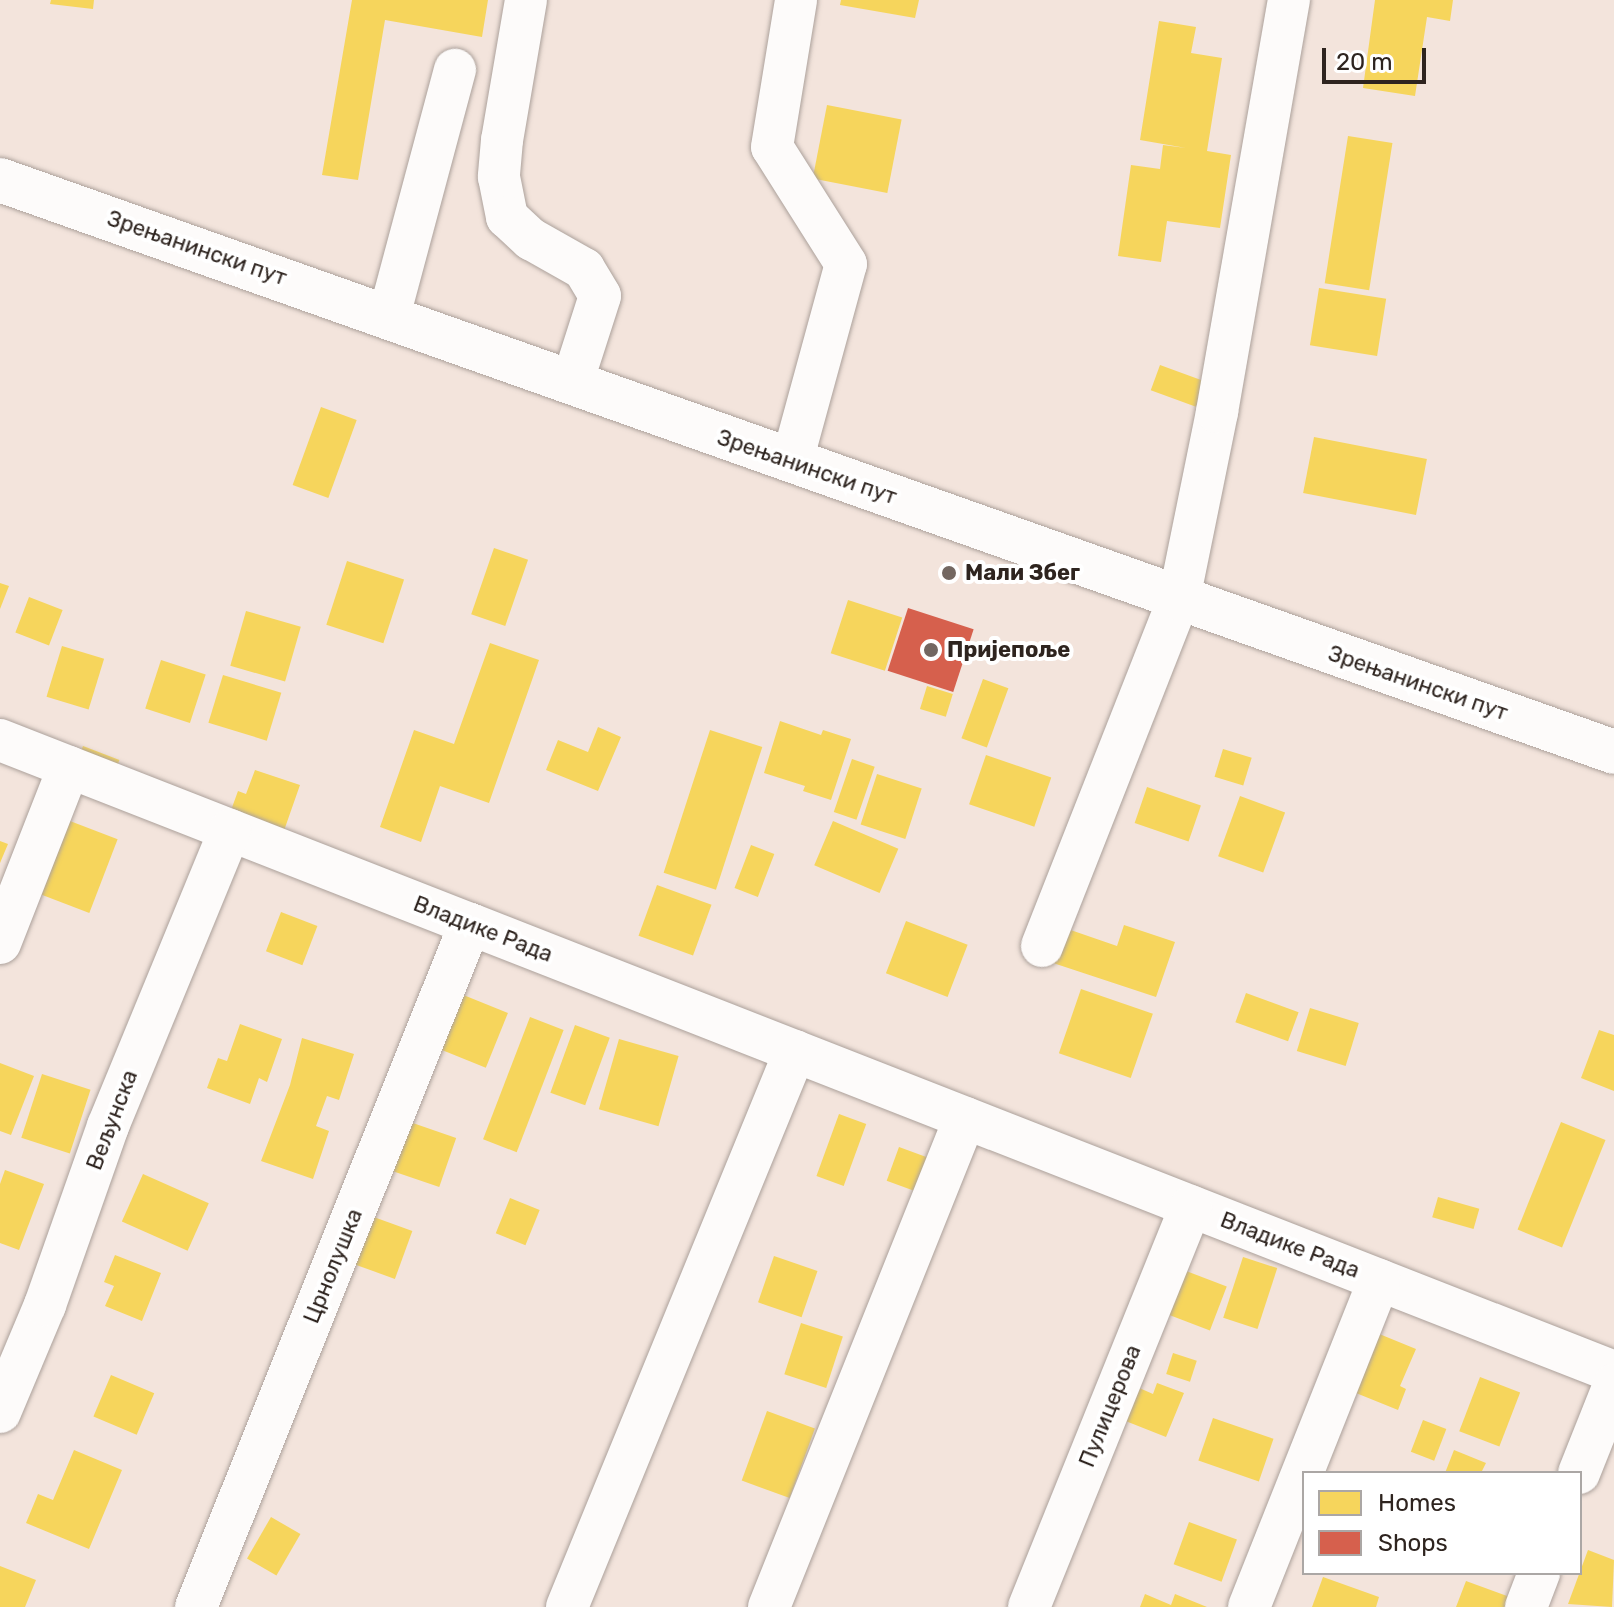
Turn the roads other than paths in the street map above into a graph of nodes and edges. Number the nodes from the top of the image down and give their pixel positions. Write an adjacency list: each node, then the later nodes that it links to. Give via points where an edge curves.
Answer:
1 (526, 0): 7 (street, via 499,177 507,217 531,239 584,269 600,296)
2 (796, 0): 8 (street, via 772,147 846,264)
3 (1289, 0): 9 (street)
4 (455, 70): 6 (street)
5 (0, 180): 6 (main road, Зрењанински пут)
6 (389, 316): 7 (main road, Зрењанински пут)
7 (572, 383): 8 (main road, Зрењанински пут)
8 (792, 461): 9 (main road, Зрењанински пут)
9 (1179, 599): 11 (main road, Зрењанински пут); 16 (street)
10 (0, 740): 12 (street, Владике Рада)
11 (1614, 752)
12 (69, 767): 13 (street, Владике Рада); 15 (street)
13 (230, 830): 14 (street, Владике Рада); 23 (street, Вељунска, via 108,1126 45,1305)
14 (470, 924): 17 (street, Владике Рада); 28 (street, Црнолушка)
15 (0, 943)
16 (1042, 946)
17 (795, 1051): 18 (street, Владике Рада); 29 (street)
18 (965, 1118): 19 (street, Владике Рада); 30 (street)
19 (1191, 1206): 20 (street, Владике Рада); 31 (street, Пулицерова)
20 (1379, 1280): 21 (street, Владике Рада); 24 (street)
21 (1614, 1372)
22 (1614, 1385): 25 (street)
23 (0, 1412)
24 (1303, 1471)
25 (1580, 1471)
26 (1302, 1474): 32 (street)
27 (1538, 1575): 33 (street)
28 (196, 1607)
29 (567, 1607)
30 (769, 1607)
31 (1029, 1607)
32 (1249, 1607)
33 (1526, 1607)

